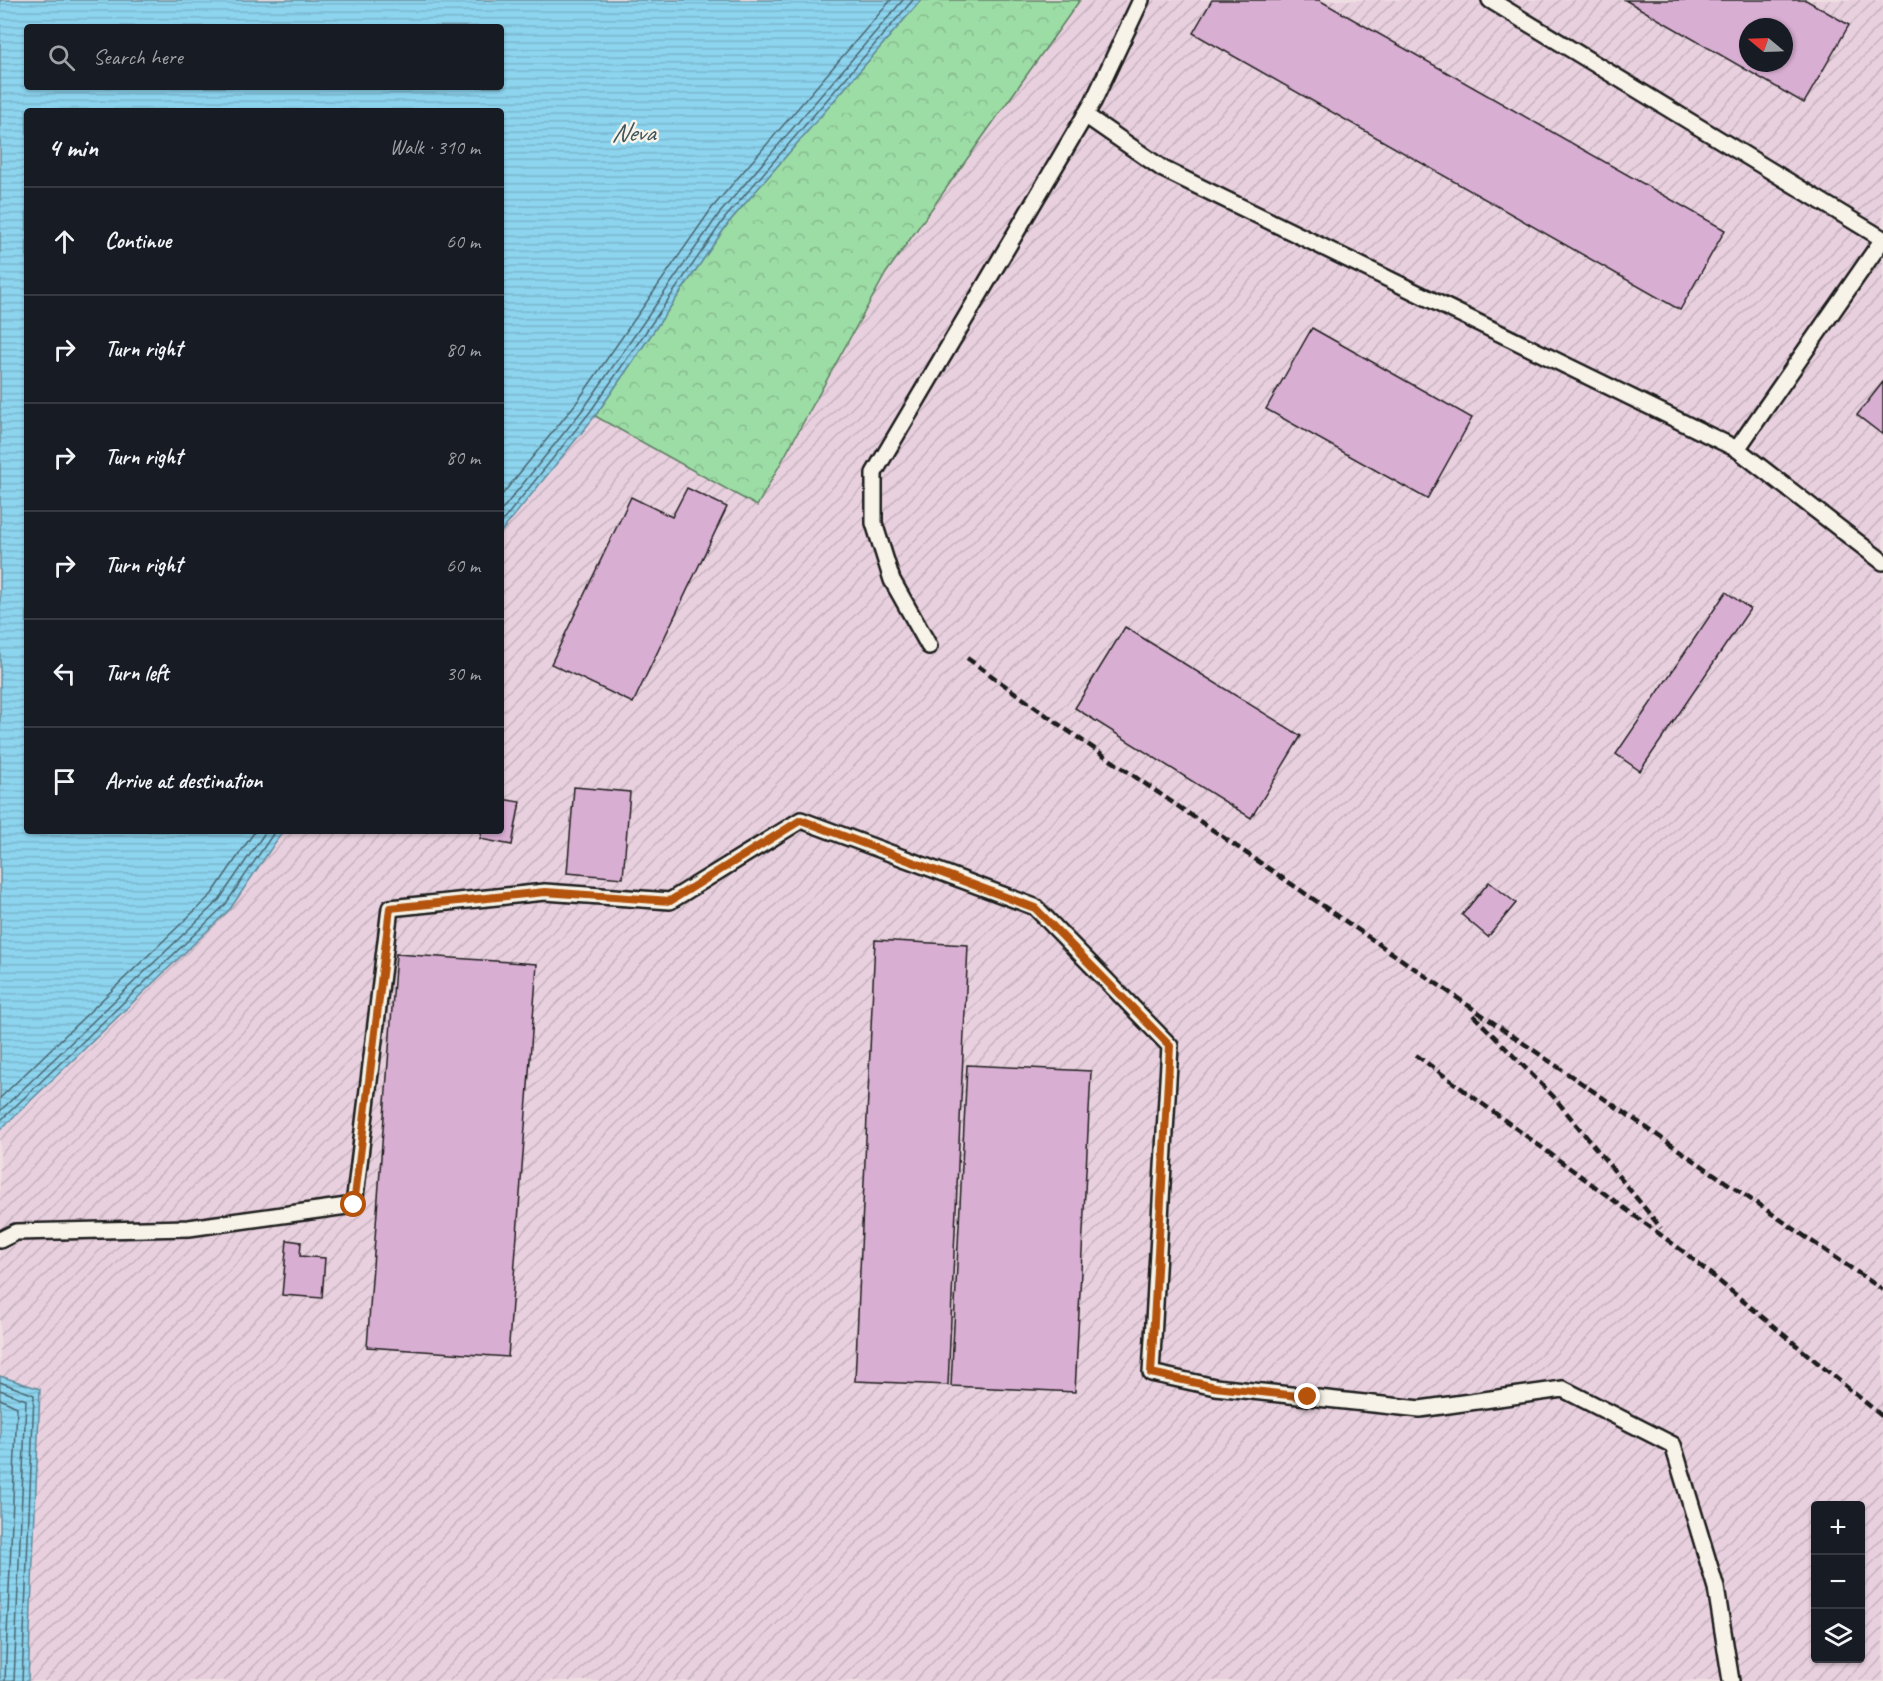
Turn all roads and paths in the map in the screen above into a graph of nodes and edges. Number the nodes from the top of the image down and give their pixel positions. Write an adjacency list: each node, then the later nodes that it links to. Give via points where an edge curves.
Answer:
1 (1141, 0): 3 (lane)
2 (1490, 0): 4 (lane)
3 (1085, 115): 5 (lane, via 1163,169); 7 (lane, via 874,473 874,524 892,580)
4 (1883, 239): 5 (lane)
5 (1737, 449): 6 (lane)
6 (1883, 562)
7 (929, 646)
8 (0, 1240): 9 (lane, via 16,1232 189,1228 354,1205 390,908 545,892 670,901 801,820 1035,908 1170,1046 1151,1373 1215,1387 1420,1409 1563,1389 1673,1445 1716,1588)
9 (1731, 1681)

